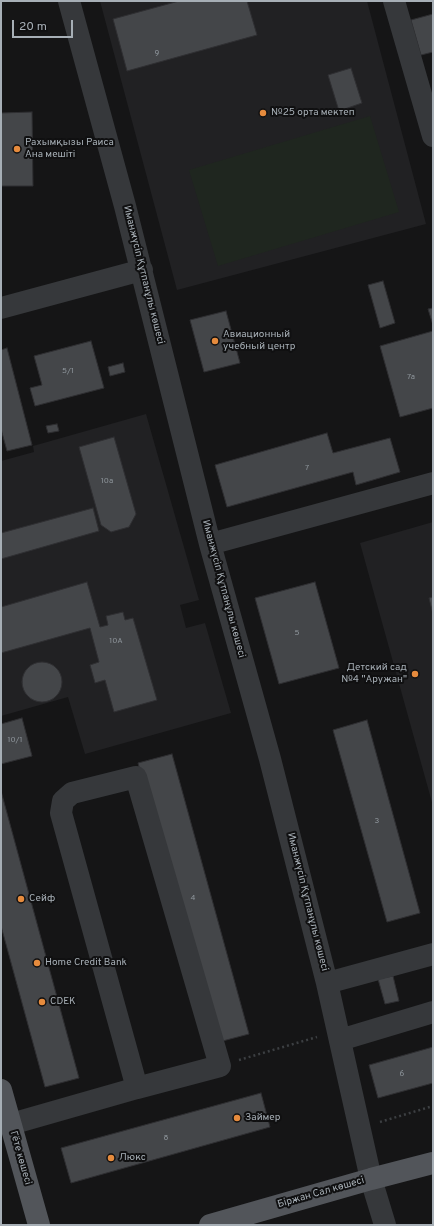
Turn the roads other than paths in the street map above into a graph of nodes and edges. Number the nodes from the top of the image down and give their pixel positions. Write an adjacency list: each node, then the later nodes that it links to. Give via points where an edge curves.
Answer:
1 (69, 1): 4 (street, Иманжүсіп Құтпанұлы көшесі)
2 (394, 1): 3 (street)
3 (433, 136)
4 (142, 270): 5 (street); 7 (street, Иманжүсіп Құтпанұлы көшесі)
5 (1, 308)
6 (433, 483): 7 (street)
7 (210, 544): 9 (street, Иманжүсіп Құтпанұлы көшесі, via 270,759)
8 (433, 954): 9 (street)
9 (327, 983): 11 (street, Иманжүсіп Құтпанұлы көшесі)
10 (433, 1012): 11 (street)
11 (331, 1038): 16 (street, Иманжүсіп Құтпанұлы көшесі, via 360,1128)
12 (137, 1088): 12 (street, via 61,814 63,801 72,793 136,777 220,1066); 14 (street)
13 (1, 1090): 14 (main road, Гёте көшесі)
14 (11, 1124): 17 (main road, Гёте көшесі)
15 (433, 1164): 16 (main road, Біржан Сал көшесі)
16 (371, 1179): 18 (main road, Біржан Сал көшесі); 19 (street, Иманжүсіп Құтпанұлы көшесі)
17 (39, 1225)
18 (210, 1225)
19 (385, 1225)

